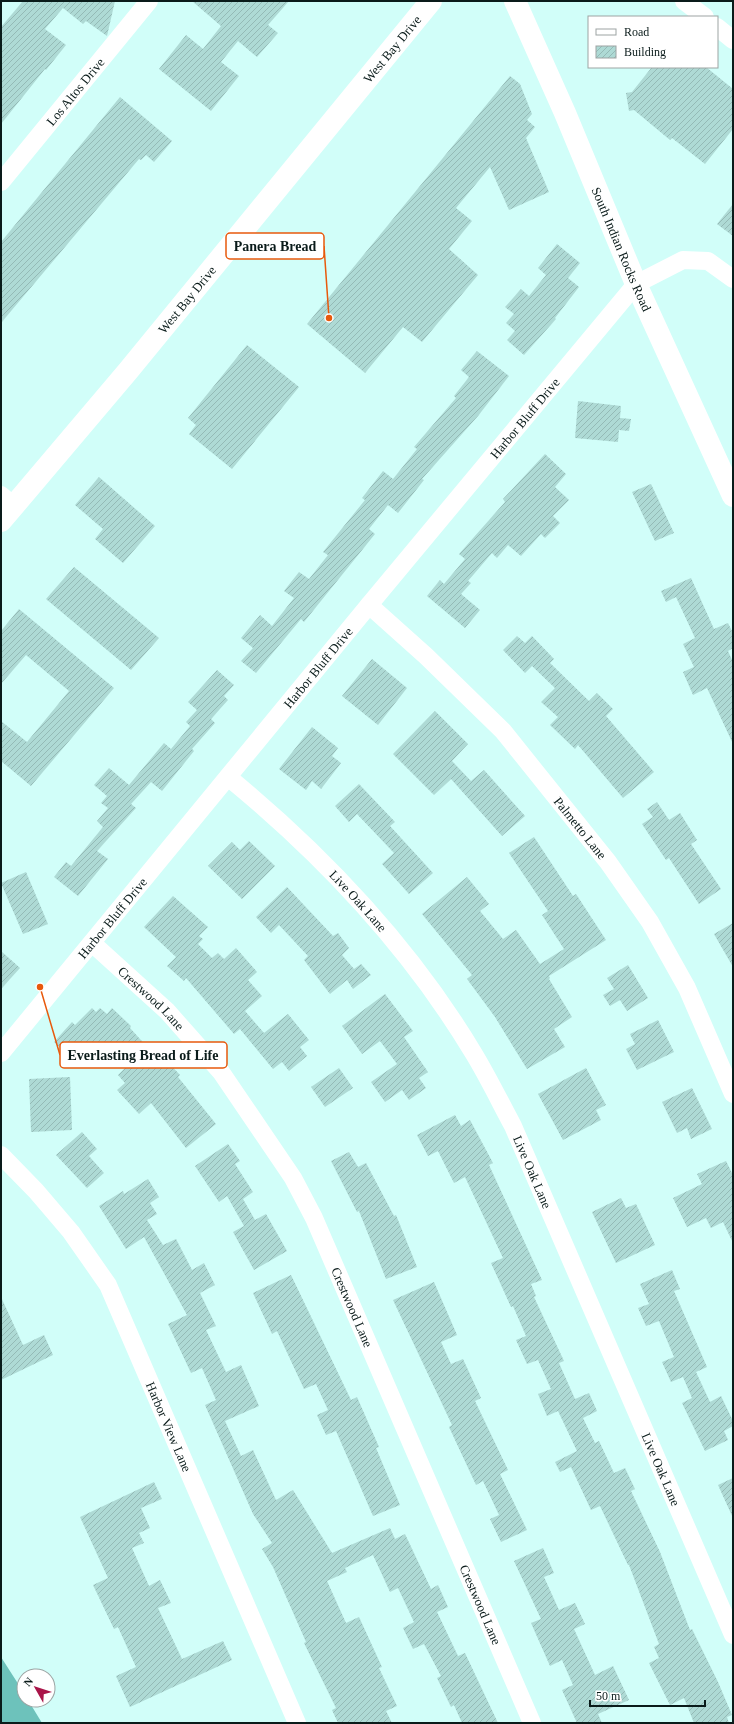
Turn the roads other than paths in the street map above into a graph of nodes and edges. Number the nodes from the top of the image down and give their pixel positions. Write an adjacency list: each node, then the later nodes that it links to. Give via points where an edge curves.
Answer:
1 (149, 1): 8 (street, Los Altos Drive)
2 (431, 1): 12 (main road, West Bay Drive, via 118,383)
3 (515, 1): 10 (main road, South Indian Rocks Road)
4 (684, 1): 5 (street)
5 (704, 16)
6 (718, 28): 7 (street)
7 (733, 40)
8 (1, 182)
9 (733, 279): 10 (street, via 708,261 683,260)
10 (636, 284): 11 (main road, South Indian Rocks Road); 13 (street, Harbor Bluff Drive)
11 (733, 496)
12 (5, 507)
13 (369, 605): 14 (street, Harbor Bluff Drive); 17 (street, Palmetto Lane, via 503,731 608,862 650,922 687,988)
14 (228, 776): 15 (street, Harbor Bluff Drive); 19 (street, Live Oak Lane, via 276,816 326,864 381,924 428,985 474,1054 513,1126)
15 (92, 943): 16 (street, Harbor Bluff Drive); 21 (street, Crestwood Lane, via 167,1011 221,1072 293,1178 314,1218)
16 (1, 1053)
17 (733, 1094)
18 (1, 1155): 20 (street, Harbor View Lane, via 71,1232 108,1285)
19 (733, 1635)
20 (297, 1723)
21 (532, 1723)

